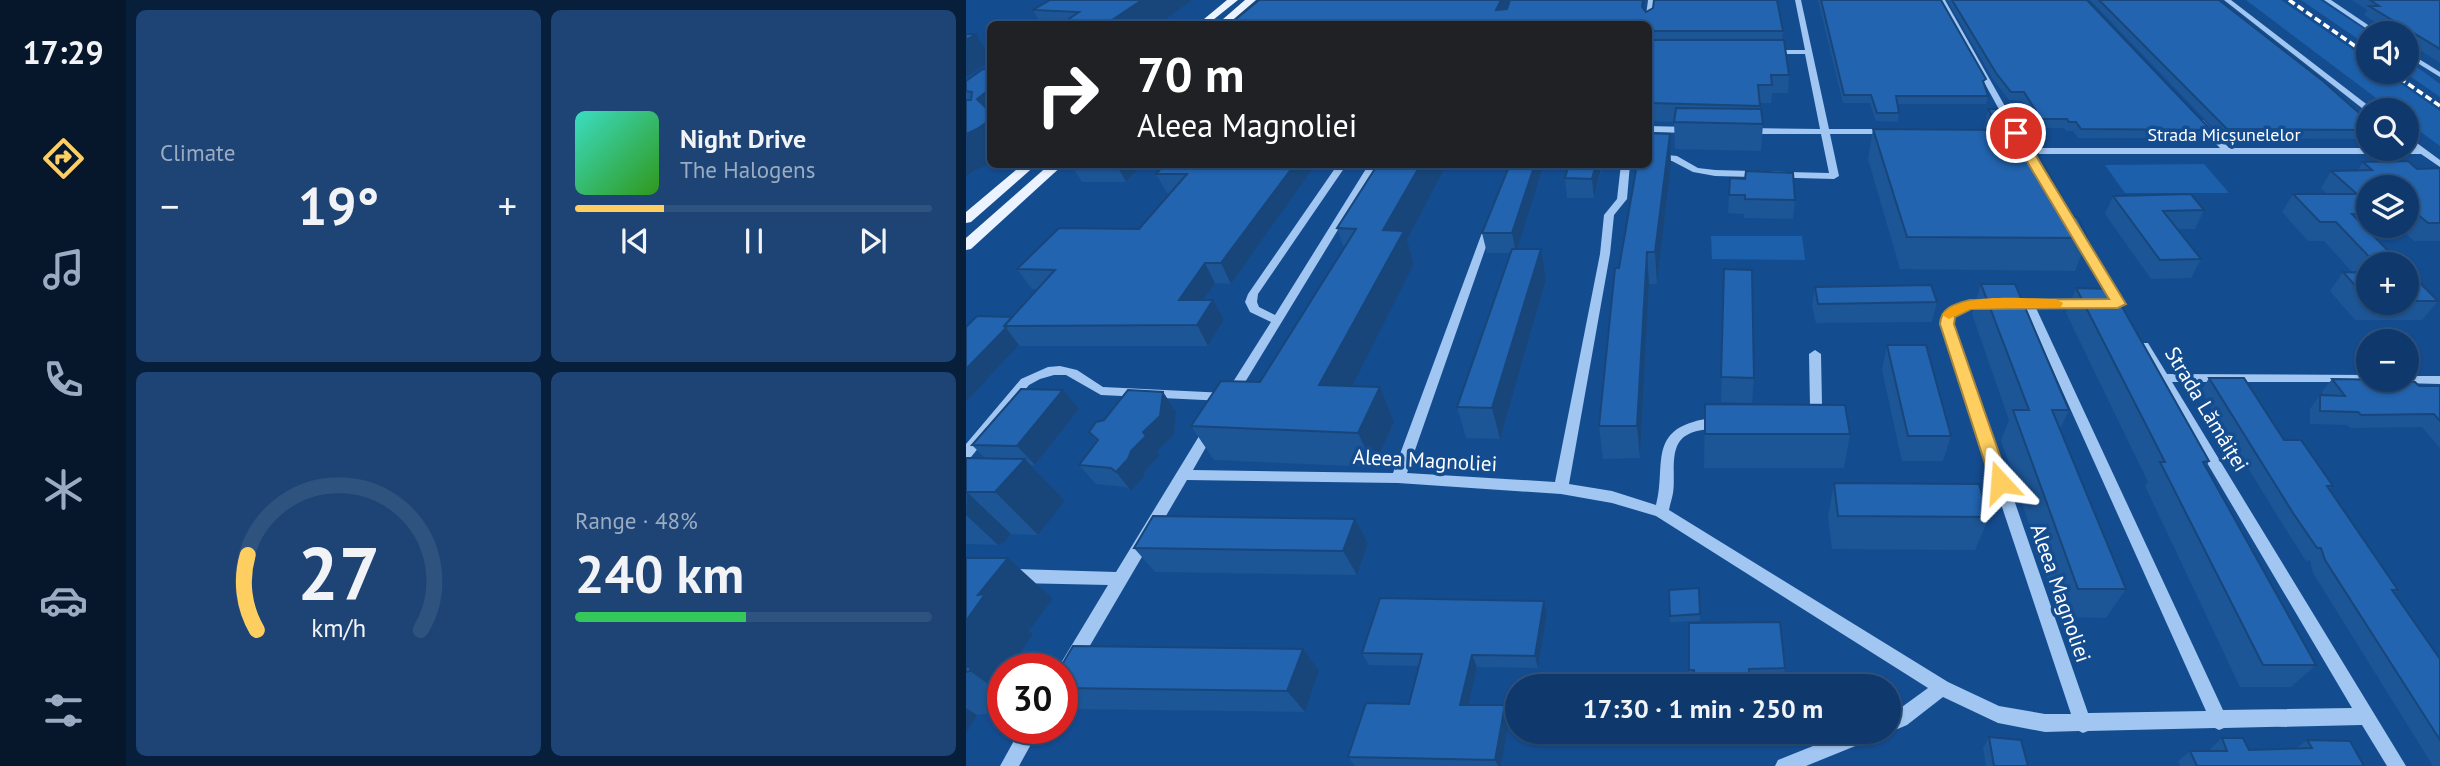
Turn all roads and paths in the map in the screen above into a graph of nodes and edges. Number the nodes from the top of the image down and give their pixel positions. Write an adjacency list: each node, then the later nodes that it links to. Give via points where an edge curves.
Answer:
1 (1233, 0): 8 (main road)
2 (1251, 0): 9 (main road)
3 (1651, 0): 10 (street)
4 (1798, 0): 13 (street)
5 (1942, 0): 23 (street)
6 (2227, 0): 16 (street)
7 (2327, 0): 11 (street)
8 (1207, 21)
9 (1226, 21)
10 (1648, 21)
11 (2359, 21)
12 (1759, 52): 13 (street)
13 (1810, 52): 21 (street)
14 (2419, 61): 15 (street)
15 (2440, 75)
16 (2356, 99)
17 (2190, 113): 25 (street)
18 (1652, 129): 19 (street)
19 (1703, 130)
20 (1730, 130): 21 (street)
21 (1825, 132): 22 (street); 27 (street, via 1834,176 1715,173 1696,170 1674,158)
22 (1905, 132)
23 (2011, 133)
24 (2419, 148): 26 (street)
25 (2226, 150): 26 (street, Strada Micșunelelor); 28 (street, Strada Micșunelelor, via 2024,147)
26 (2423, 151): 29 (street)
27 (1652, 156)
28 (2033, 162)
29 (2440, 164)
30 (1026, 168): 36 (main road)
31 (1054, 168): 38 (main road)
32 (1340, 168): 44 (street, via 1252,294 1254,309)
33 (1372, 168): 44 (street)
34 (1626, 168): 57 (street, via 1622,200 1609,215)
35 (1493, 213): 56 (street)
36 (966, 219)
37 (2073, 228): 42 (street)
38 (966, 246)
39 (2028, 303): 40 (street, Aleea Magnoliei); 65 (street); 66 (street, Aleea Magnoliei, via 1960,307 1948,316 1947,324)
40 (2092, 304)
41 (2105, 304): 42 (street)
42 (2118, 304): 43 (street)
43 (2126, 316)
44 (1279, 321): 51 (street)
45 (2140, 340): 47 (street, Strada Lămâiței)
46 (1815, 354): 52 (street, via 1816,405 1810,414)
47 (2164, 379): 48 (street); 63 (street, Strada Lămâiței)
48 (2356, 379)
49 (2419, 380): 50 (street)
50 (2440, 380)
51 (1223, 409): 54 (street, via 1101,391 1075,373 1051,371 1025,382); 55 (street)
52 (1795, 419)
53 (1735, 422): 58 (street, via 1694,425 1671,441 1668,491)
54 (966, 453)
55 (1183, 475): 56 (street, Aleea Magnoliei); 60 (street)
56 (1398, 478): 57 (street, Aleea Magnoliei)
57 (1561, 488): 58 (street, Aleea Magnoliei)
58 (1661, 512): 62 (street, Aleea Magnoliei)
59 (991, 575): 60 (street)
60 (1121, 579): 61 (street)
61 (1076, 653)
62 (1942, 688): 64 (street); 66 (street, Aleea Magnoliei, via 1970,703 2022,720)
63 (2367, 716): 65 (street, Aleea Magnoliei); 71 (street, Strada Lămâiței)
64 (1901, 719)
65 (2219, 721): 66 (street, Aleea Magnoliei)
66 (2083, 724)
67 (1022, 744): 69 (street)
68 (1839, 744): 70 (street)
69 (1009, 766)
70 (1784, 766)
71 (2397, 766)

